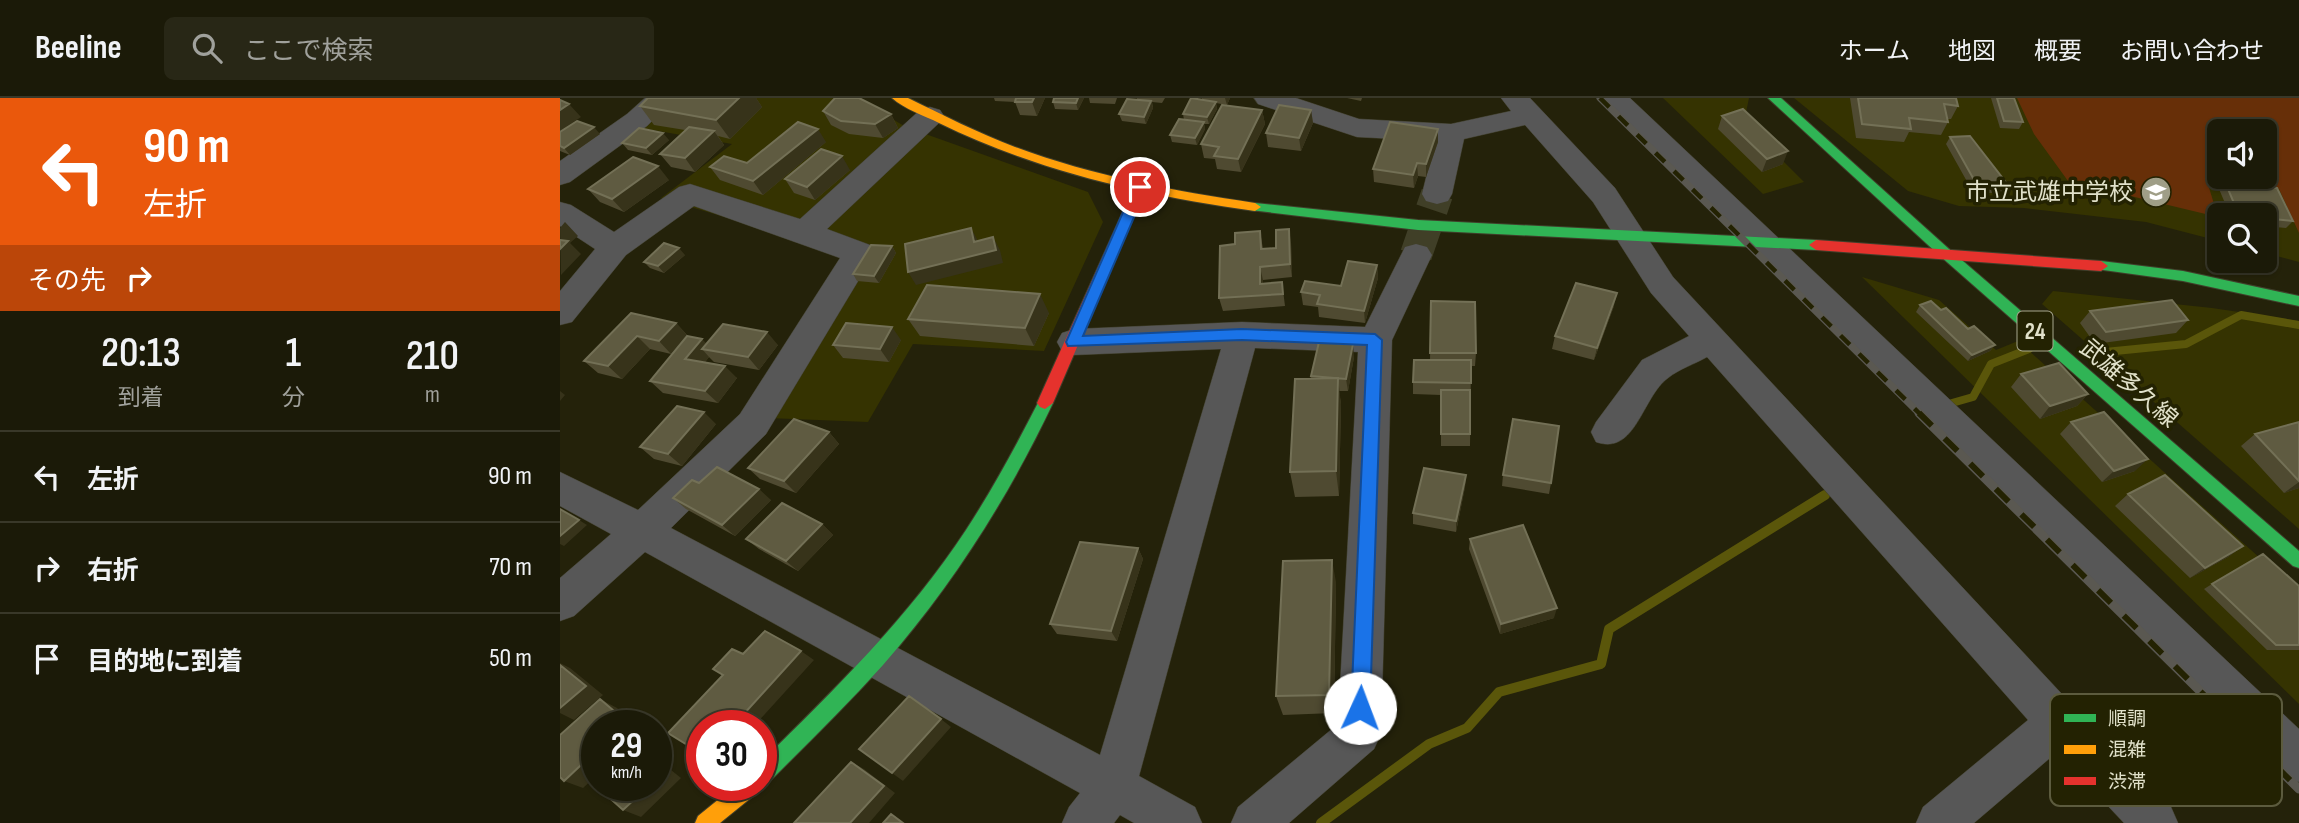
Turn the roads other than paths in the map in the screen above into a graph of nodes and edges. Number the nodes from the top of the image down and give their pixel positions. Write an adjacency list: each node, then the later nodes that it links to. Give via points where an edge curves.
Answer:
1 (661, 98): 9 (street)
2 (898, 98): 7 (street)
3 (1268, 98): 8 (street, via 1357,128)
4 (1614, 98): 15 (street)
5 (1774, 98): 17 (street, 武雄多久線 / 24)
6 (1523, 106): 8 (street); 14 (street, via 1604,195)
7 (930, 116): 10 (street, via 1066,169); 13 (street)
8 (1451, 134): 11 (street)
9 (560, 175)
10 (1140, 187): 14 (street, via 1339,219); 24 (street)
11 (1437, 194)
12 (560, 212): 16 (street)
13 (806, 232): 16 (street, via 690,194); 27 (street, via 859,253 753,424)
14 (1633, 237): 15 (street); 23 (street, via 1662,285)
15 (1764, 243): 17 (street); 31 (street)
16 (615, 247): 20 (street)
17 (1944, 252): 19 (street, via 2168,273); 28 (street, 武雄多久線 / 24)
18 (1416, 255): 22 (street)
19 (2299, 302)
20 (560, 313)
21 (1242, 335): 22 (street); 24 (street); 37 (street)
22 (1375, 340): 43 (street, via 1359,734)
23 (1712, 340): 25 (street, via 1654,369); 32 (street)
24 (1074, 342): 30 (street, via 1023,453 962,550)
25 (1609, 432)
26 (560, 488): 27 (street)
27 (642, 531): 29 (street); 30 (street)
28 (2299, 561)
29 (560, 603)
30 (878, 657): 35 (street); 37 (street)
31 (2231, 694)
32 (2050, 712)
33 (2050, 730): 44 (street)
34 (2282, 744): 36 (street)
35 (777, 760)
36 (2299, 760)
37 (1113, 787): 41 (street); 42 (street)
38 (732, 801): 40 (street)
39 (2139, 806): 45 (street)
40 (705, 823)
41 (1085, 823)
42 (1180, 823)
43 (1254, 823)
44 (1939, 823)
45 (2155, 823)

